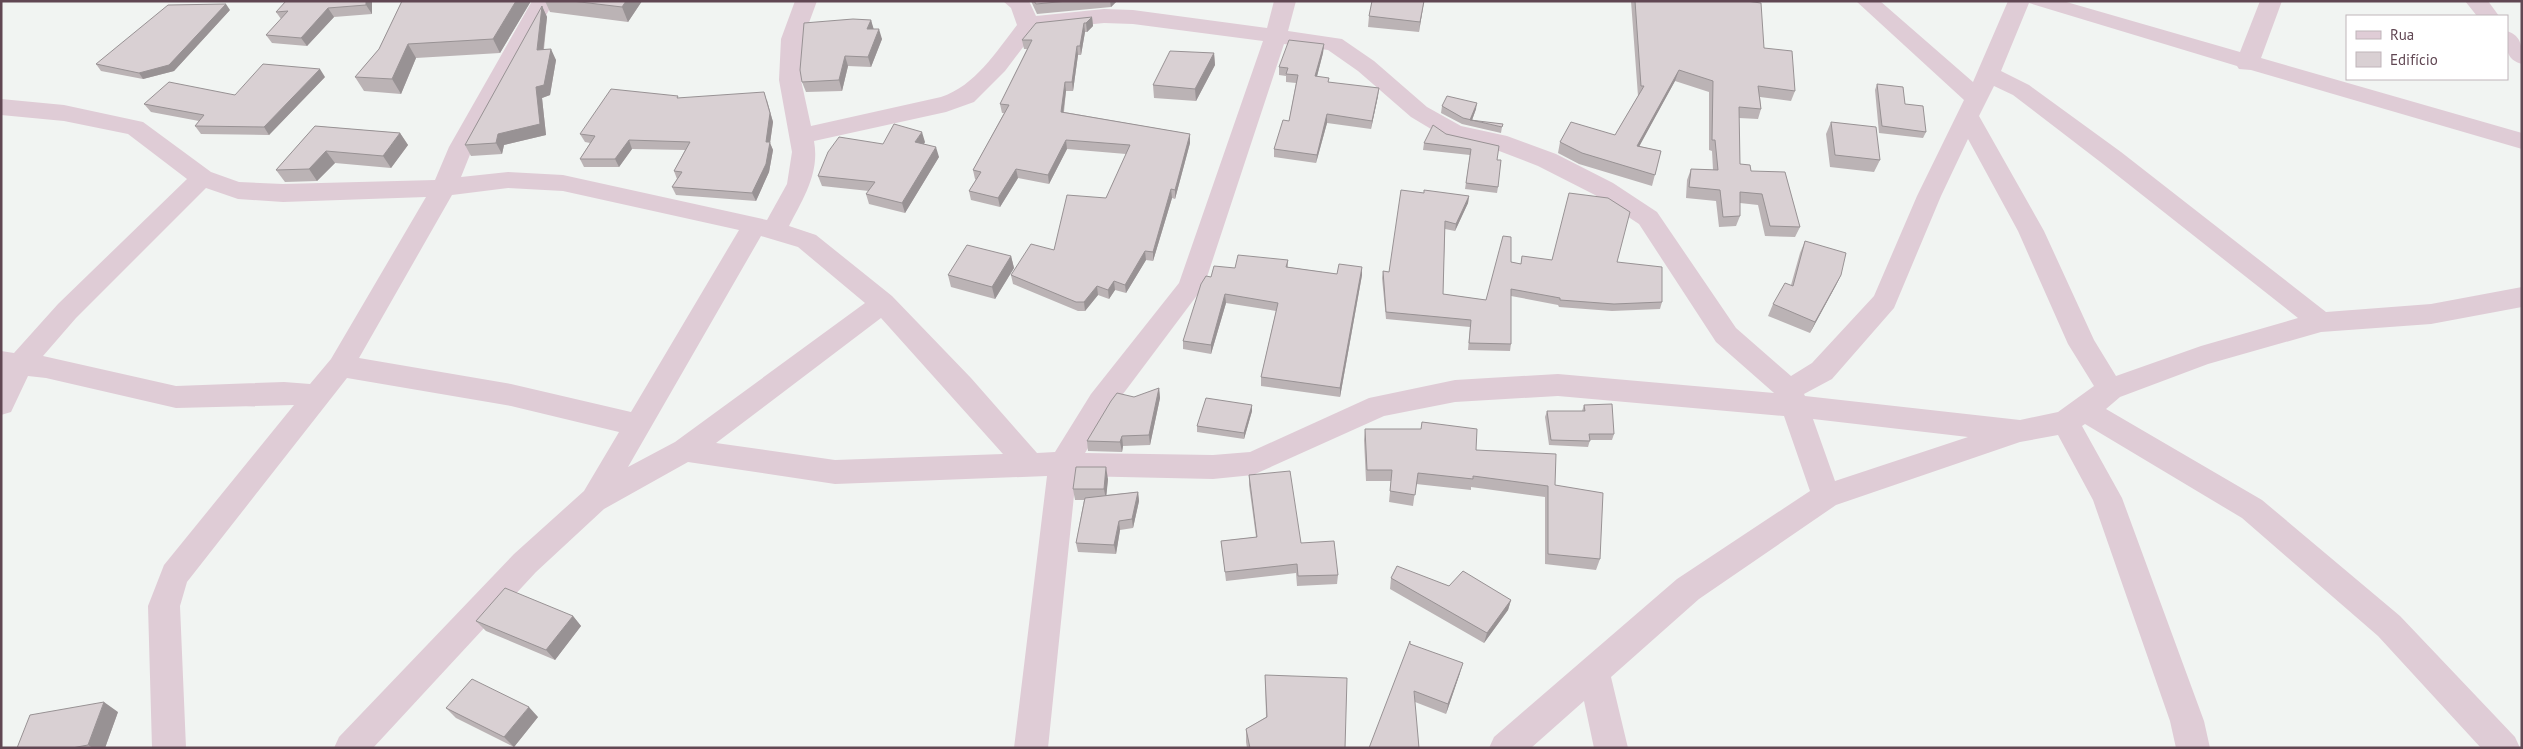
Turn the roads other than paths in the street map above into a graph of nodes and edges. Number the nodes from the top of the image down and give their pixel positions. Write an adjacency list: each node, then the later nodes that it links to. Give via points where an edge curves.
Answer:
1 (543, 1): 22 (street, via 461,147)
2 (806, 1): 19 (street, via 792,39 790,80)
3 (1014, 1): 11 (street, via 1020,4)
4 (1285, 1): 12 (street)
5 (1867, 1): 18 (street)
6 (2019, 1): 16 (street)
7 (2038, 1): 15 (street)
8 (2271, 1): 15 (street)
9 (2476, 1): 10 (street)
10 (2487, 15)
11 (1028, 25): 12 (street, via 1063,19 1134,17); 19 (street, via 997,66 966,96 946,104)
12 (1276, 36): 31 (street, via 1334,44 1366,66 1419,112 1454,132 1499,142 1547,160 1604,189 1648,218 1726,335); 37 (street, via 1191,286 1101,402)
13 (2508, 39): 14 (street)
14 (2522, 57)
15 (2247, 64): 20 (street)
16 (1988, 74): 18 (street); 26 (street, via 2021,90)
17 (1, 107): 21 (street, via 64,113 135,128)
18 (1972, 107): 29 (street, via 2082,344); 31 (street, via 1929,196 1885,301 1822,371)
19 (800, 136): 23 (street, via 804,152 799,184)
20 (2522, 141)
21 (202, 178): 22 (street, via 238,190 283,193); 27 (street, via 115,266)
22 (444, 188): 23 (street, via 508,180 563,183); 28 (street)
23 (765, 227): 25 (street, via 807,241); 34 (street)
24 (2522, 297): 26 (street, via 2431,314)
25 (882, 303): 36 (street); 38 (street)
26 (2321, 322): 29 (street, via 2201,356)
27 (10, 363): 30 (street, via 46,366 176,397 284,393); 32 (street)
28 (341, 366): 30 (street); 34 (street, via 511,395)
29 (2110, 389): 33 (street)
30 (318, 396): 42 (street, via 175,574 164,606)
31 (1791, 398): 35 (street); 37 (street, via 1558,385 1455,391 1379,406 1253,463 1213,467); 39 (street)
32 (1, 404)
33 (2075, 416): 35 (street); 47 (street, via 2187,721); 48 (street, via 2252,509 2389,626)
34 (638, 425): 40 (street)
35 (2020, 431): 39 (street)
36 (685, 450): 38 (street, via 835,472); 40 (street)
37 (1063, 464): 38 (street); 44 (street)
38 (1031, 466)
39 (1826, 496): 41 (street, via 1688,589)
40 (594, 500): 43 (street, via 525,563)
41 (1592, 671): 45 (street); 46 (street)
42 (169, 748)
43 (350, 748)
44 (1031, 748)
45 (1506, 748)
46 (1611, 748)
47 (2194, 748)
48 (2502, 748)

